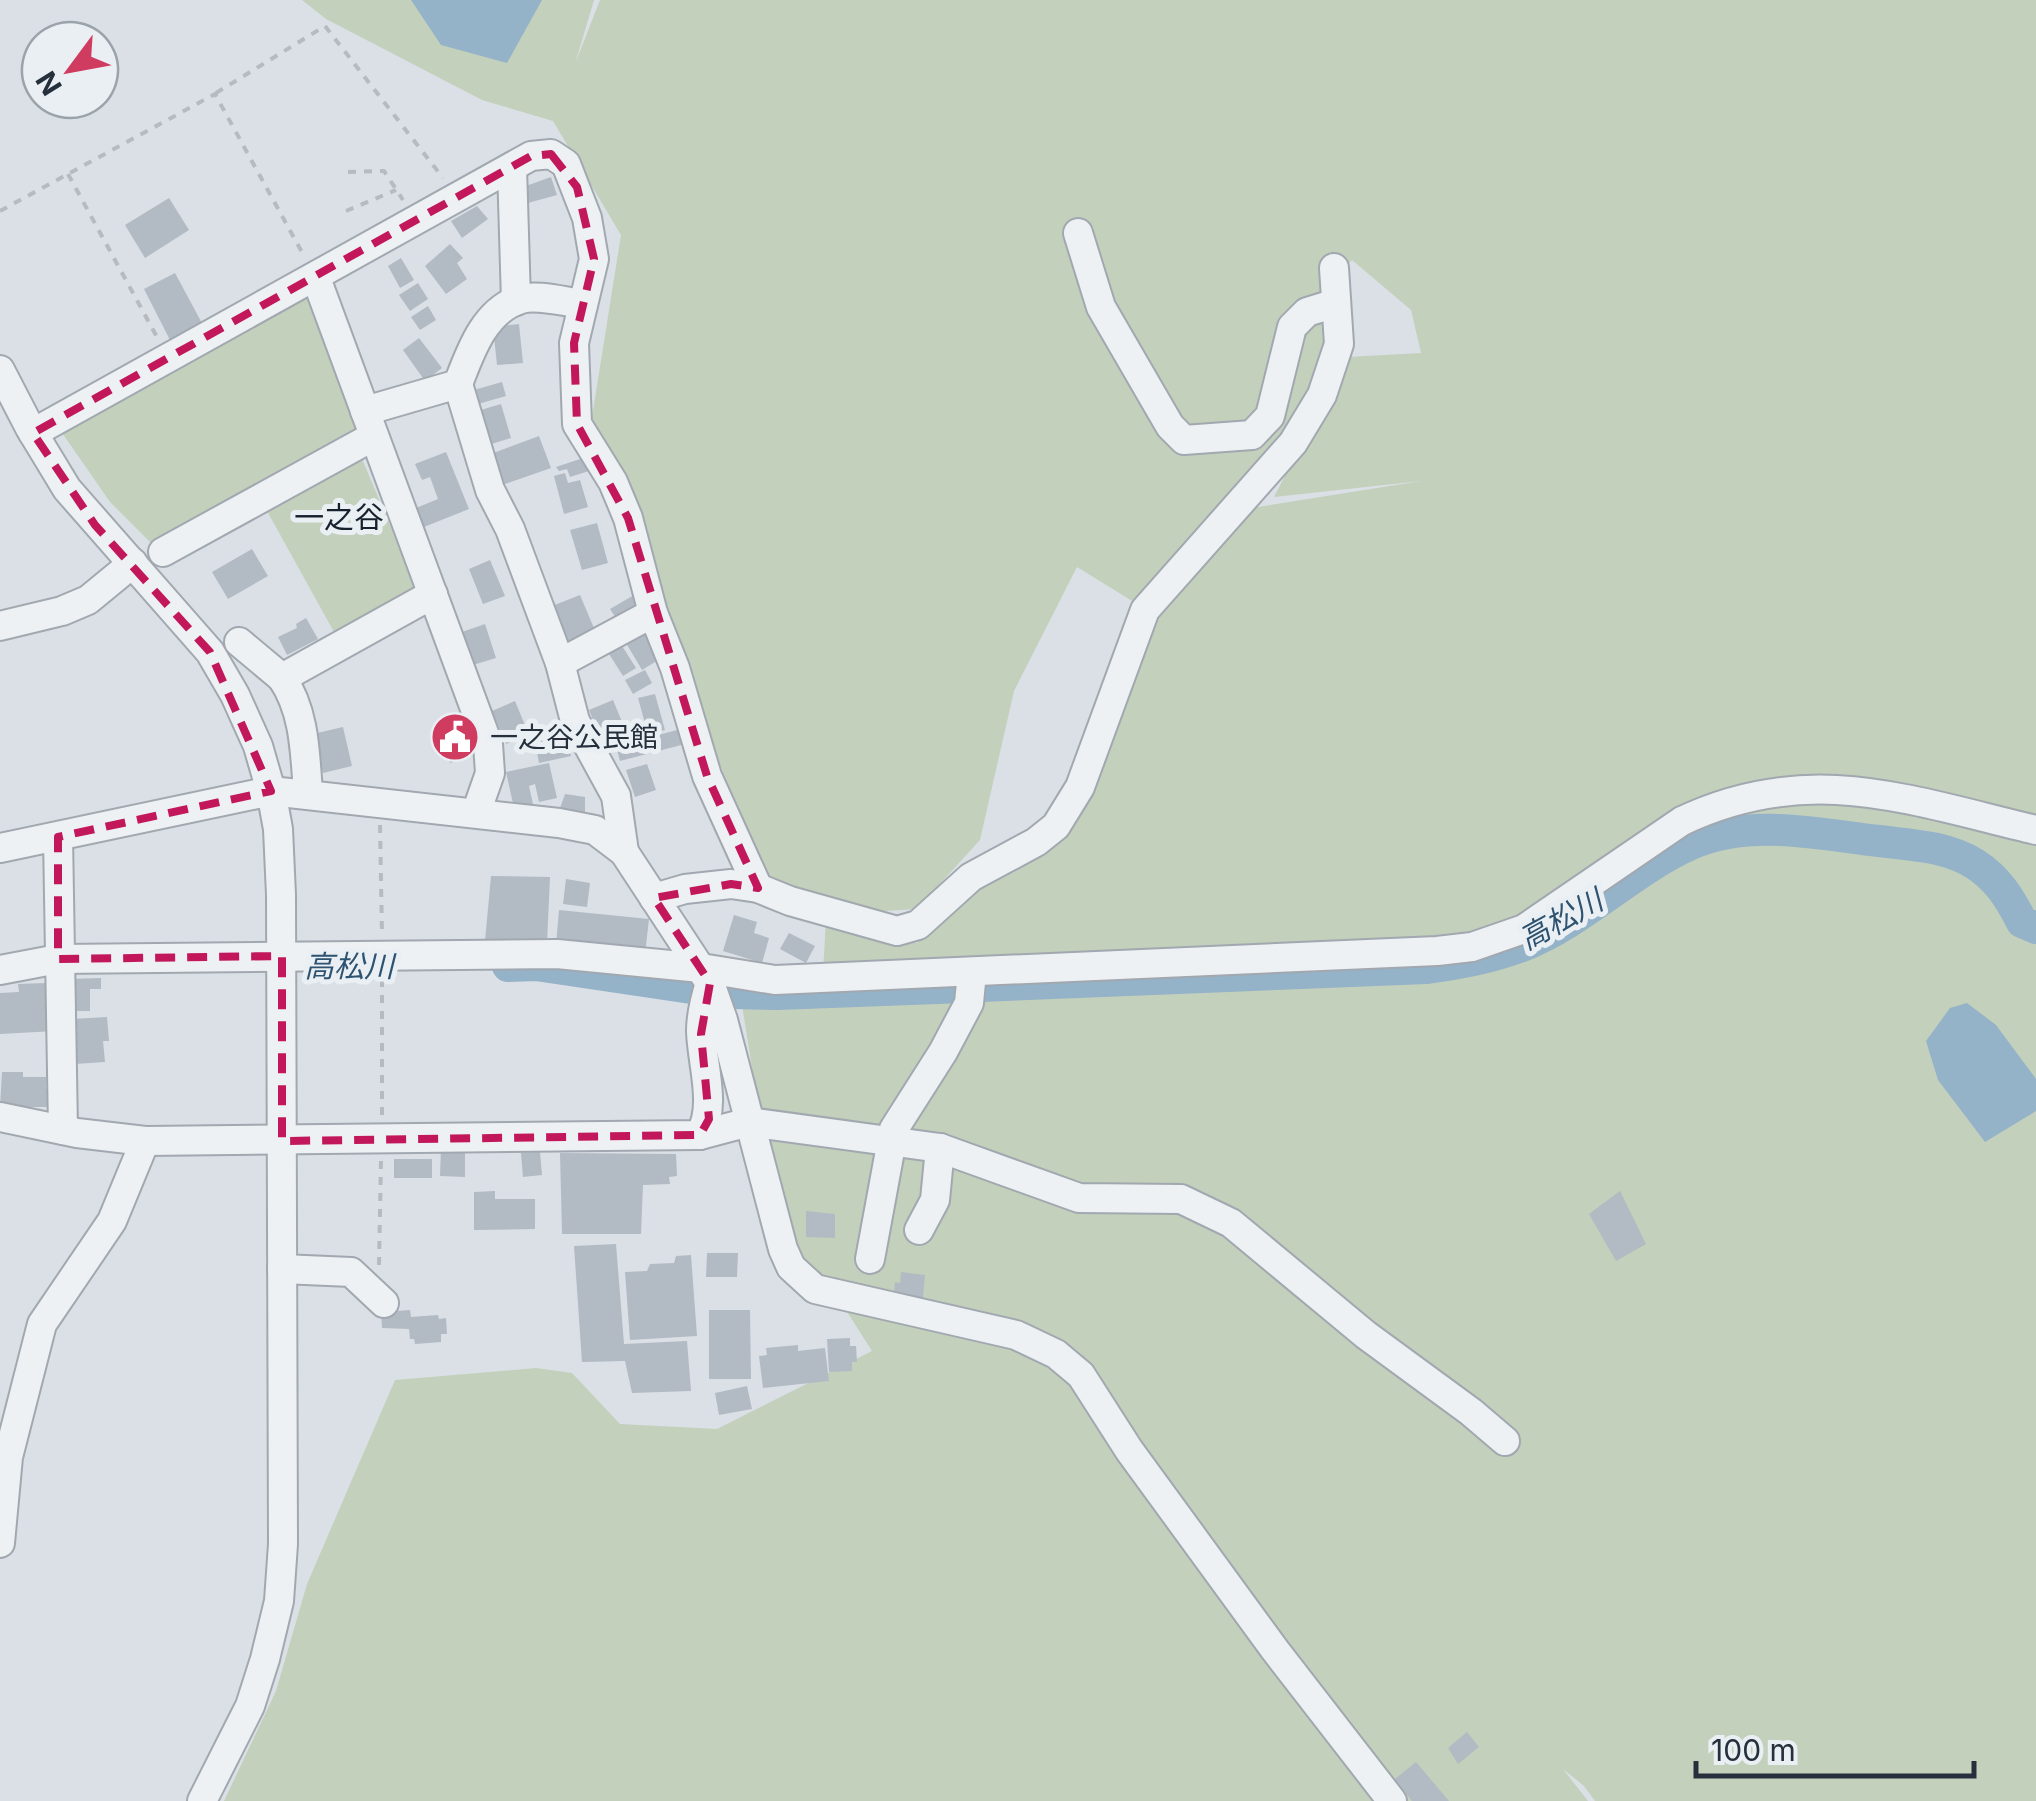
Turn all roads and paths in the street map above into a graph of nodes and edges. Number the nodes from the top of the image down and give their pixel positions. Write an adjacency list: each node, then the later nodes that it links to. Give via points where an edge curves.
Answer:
1 (215, 94): 4 (path); 6 (path, via 325,26); 12 (path)
2 (512, 167): 6 (street); 13 (street); 15 (street, via 551,154 566,164 594,259)
3 (348, 172): 5 (path, via 384,171)
4 (68, 174): 7 (path); 16 (path)
5 (396, 190): 8 (path); 9 (path)
6 (458, 197): 9 (street)
7 (0, 211)
8 (346, 211)
9 (416, 221): 12 (street)
10 (1078, 233): 14 (street, via 1101,307 1184,440 1252,434 1270,416 1292,327 1307,312)
11 (1334, 268): 14 (street)
12 (316, 278): 16 (street); 19 (street)
13 (516, 302): 15 (street); 18 (street, via 498,311 473,344)
14 (1336, 303): 37 (street, via 1339,344 1322,395 1294,443 1145,610 1080,787 1056,826 971,877 918,925 896,931)
15 (583, 304): 24 (street, via 574,344 577,424 628,518)
16 (168, 359): 20 (street)
17 (0, 370): 20 (street)
18 (458, 384): 19 (street); 27 (street, via 490,490)
19 (370, 423): 21 (street); 23 (street)
20 (33, 434): 22 (street, via 67,489)
21 (164, 552)
22 (133, 563): 25 (street, via 88,600); 29 (street, via 210,652 258,746)
23 (433, 594): 28 (street); 32 (street, via 488,744 490,773)
24 (654, 613): 27 (street); 37 (street, via 707,776)
25 (0, 626)
26 (240, 642): 28 (street)
27 (560, 663): 36 (street, via 575,721 616,796)
28 (282, 678): 30 (street, via 302,727)
29 (271, 791): 30 (street); 34 (street); 40 (street)
30 (308, 793): 31 (street)
31 (380, 802): 32 (street); 39 (path)
32 (476, 813): 36 (street, via 596,830)
33 (2036, 830): 43 (street, via 1859,791 1764,792 1682,821 1524,928 1472,947)
34 (58, 836): 35 (street); 41 (street)
35 (0, 848)
36 (624, 852): 38 (street)
37 (758, 888): 38 (street, via 731,884)
38 (654, 898): 44 (street)
39 (382, 956): 40 (street); 44 (street, via 557,954)
40 (281, 966): 41 (street); 50 (street)
41 (59, 968): 42 (street); 47 (street)
42 (0, 970)
43 (972, 972): 44 (street, via 775,980); 51 (street, via 969,1003 899,1120)
44 (705, 976): 46 (street); 48 (street, via 701,1034 709,1119)
45 (0, 1117): 47 (street)
46 (750, 1122): 48 (street); 51 (street); 59 (street, via 782,1249 803,1280 1016,1335 1056,1354 1081,1376)
47 (62, 1130): 49 (street)
48 (700, 1135): 50 (street)
49 (145, 1140): 50 (street); 58 (street, via 112,1221 42,1324 8,1457)
50 (282, 1141): 55 (street)
51 (894, 1141): 52 (street); 54 (street)
52 (940, 1148): 53 (street, via 935,1200); 57 (street, via 1079,1198 1180,1199 1231,1223)
53 (918, 1230)
54 (870, 1260)
55 (282, 1268): 56 (street, via 351,1272); 60 (street, via 278,1601 250,1706)
56 (384, 1303)
57 (1505, 1441)
58 (0, 1544)
59 (1383, 1797)
60 (202, 1801)

